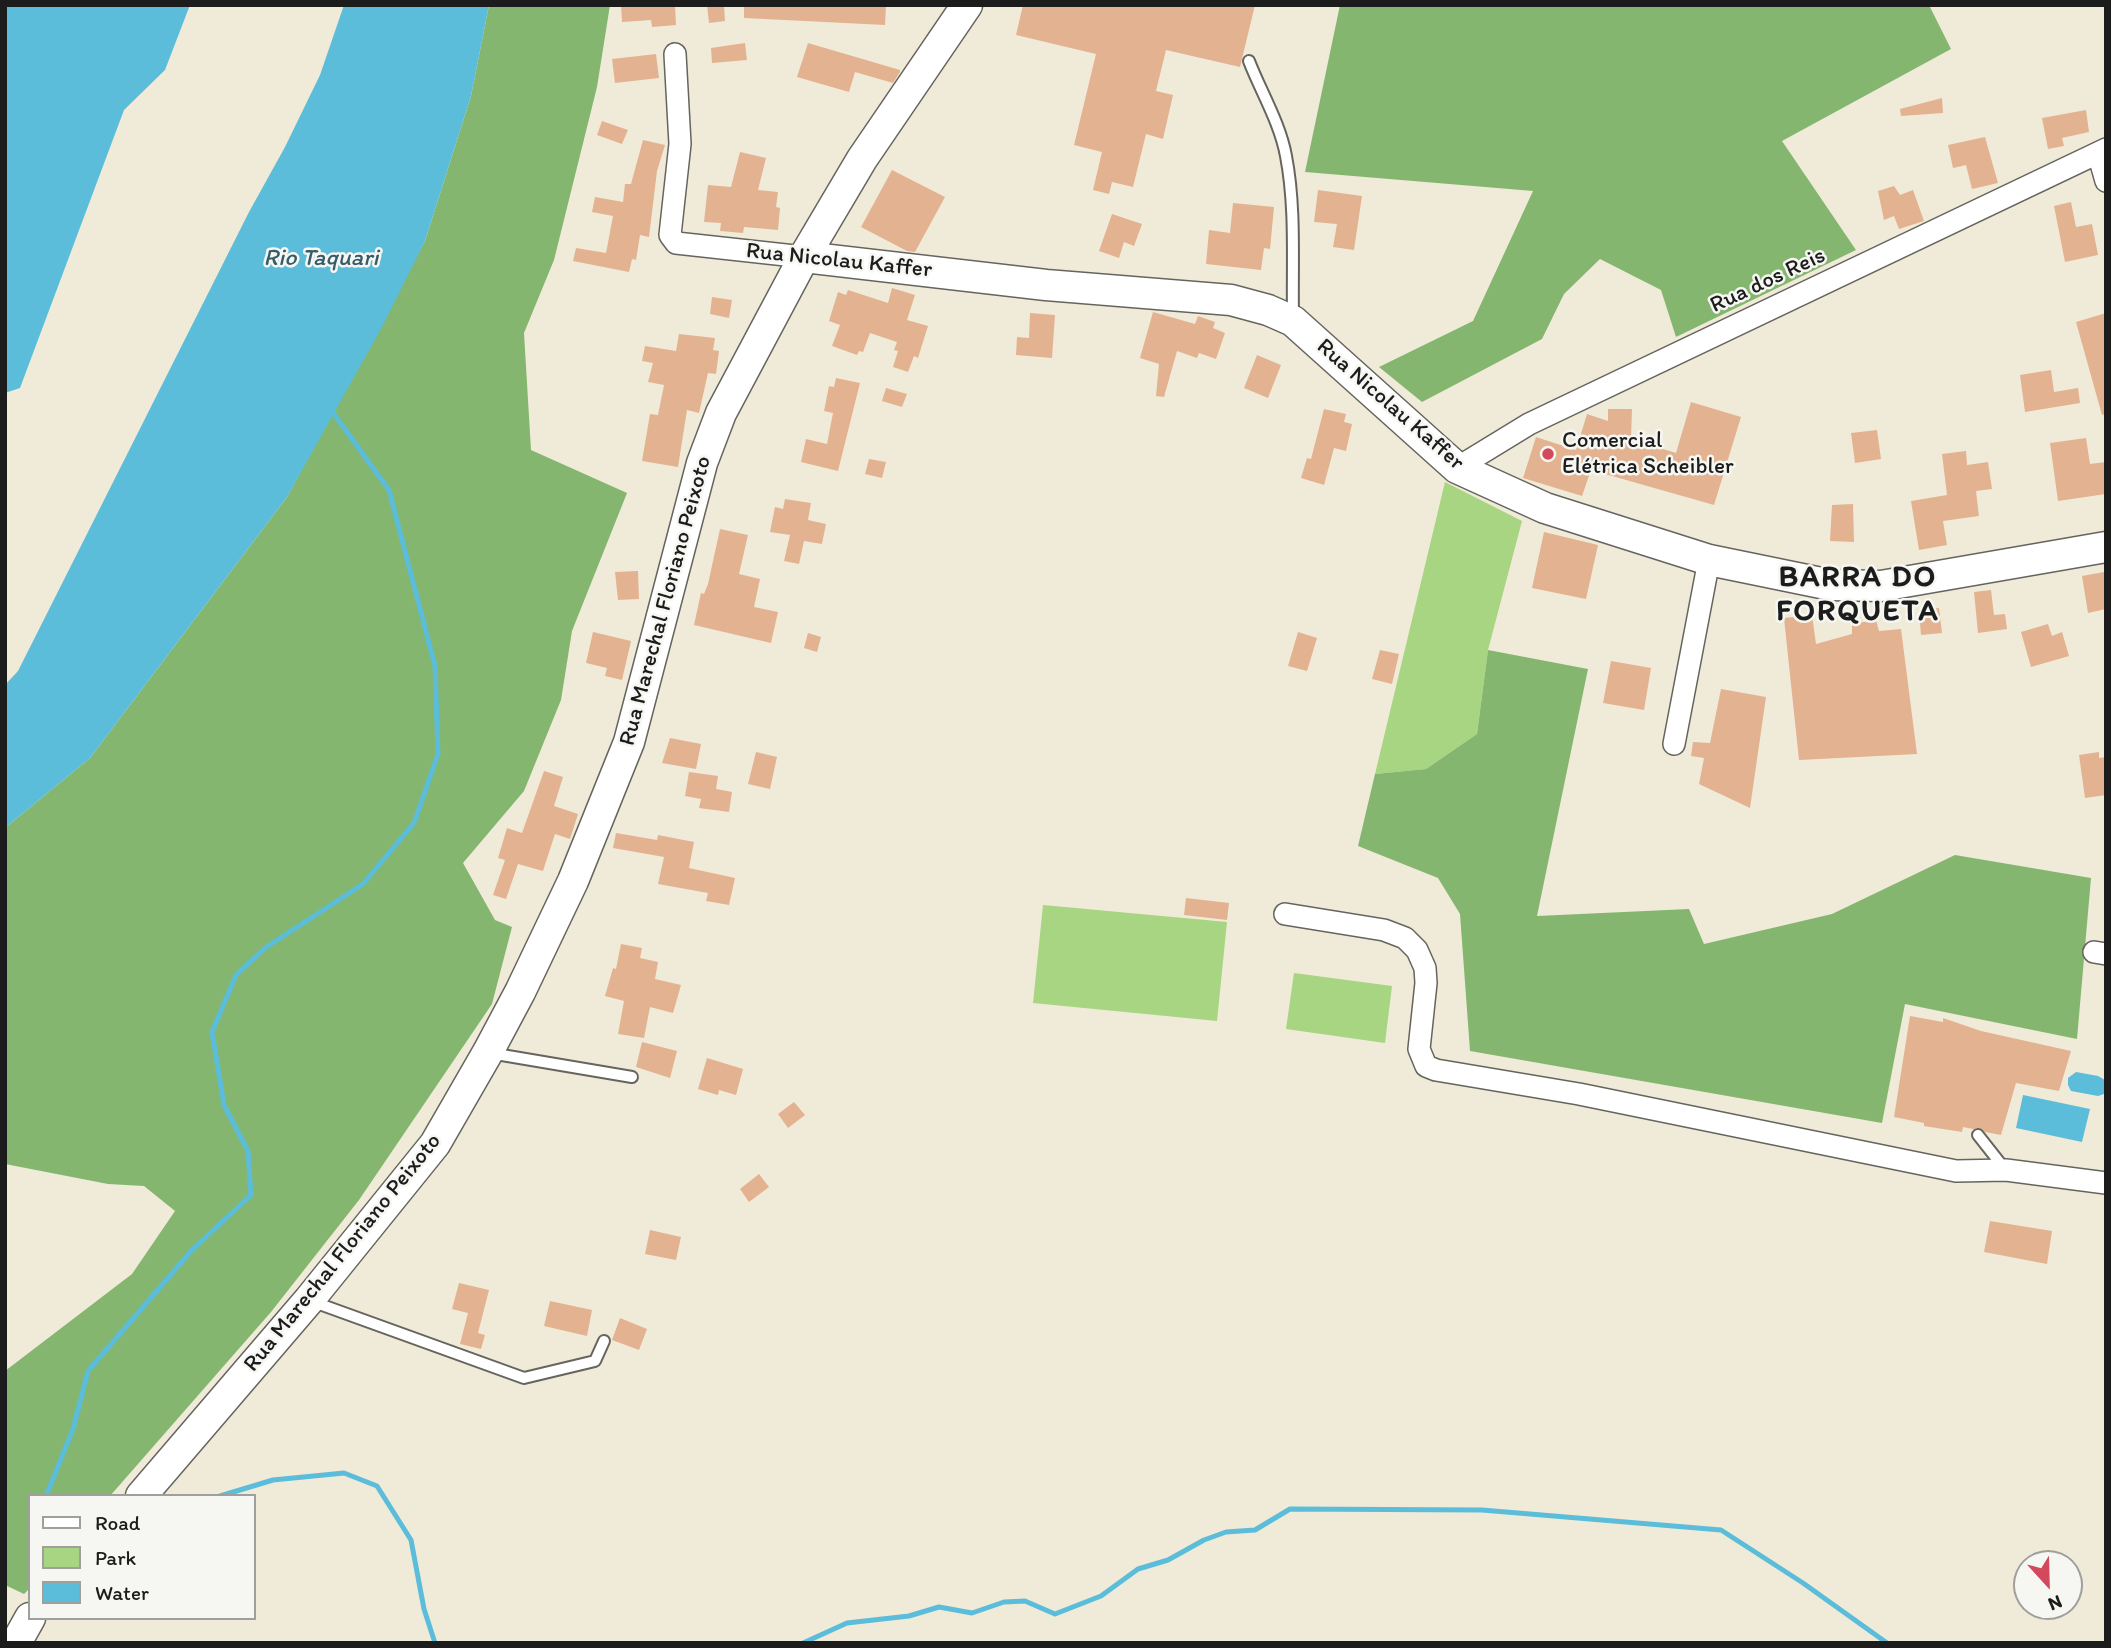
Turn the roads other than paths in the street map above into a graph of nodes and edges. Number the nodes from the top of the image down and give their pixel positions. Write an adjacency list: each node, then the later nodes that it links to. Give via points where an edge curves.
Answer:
1 (967, 5): 6 (main road, Rua Marechal Floriano Peixoto, via 862,159)
2 (674, 54): 6 (street, Rua Nicolau Kaffer, via 680,144 670,235 676,243)
3 (1249, 61): 7 (lane, via 1286,156)
4 (2102, 151): 5 (street); 8 (street, Rua dos Reis, via 1529,424)
5 (2106, 181)
6 (804, 257): 7 (main road, Rua Nicolau Kaffer, via 1046,285 1231,300); 13 (main road, Rua Marechal Floriano Peixoto, via 721,413 702,463 629,742 573,881)
7 (1293, 321): 8 (main road, Rua Nicolau Kaffer)
8 (1457, 468): 10 (main road, Rua Nicolau Kaffer, via 1545,508)
9 (2106, 547): 10 (main road, Rua Nicolau Kaffer, via 1881,586 1831,585)
10 (1709, 560): 11 (street)
11 (1674, 744)
12 (1285, 914): 16 (street, via 1384,930 1405,938 1417,950 1426,983 1419,1049 1426,1066 1436,1070 1579,1094 1956,1171)
13 (488, 1052): 14 (lane); 18 (main road, Rua Marechal Floriano Peixoto, via 435,1144)
14 (632, 1076)
15 (1978, 1135): 16 (lane)
16 (2006, 1170): 17 (street)
17 (2106, 1183)
18 (309, 1300): 19 (lane, via 524,1378 595,1361); 20 (main road, Rua Marechal Floriano Peixoto)
19 (604, 1341)
20 (143, 1494)
21 (29, 1620): 22 (main road)
22 (16, 1643)

